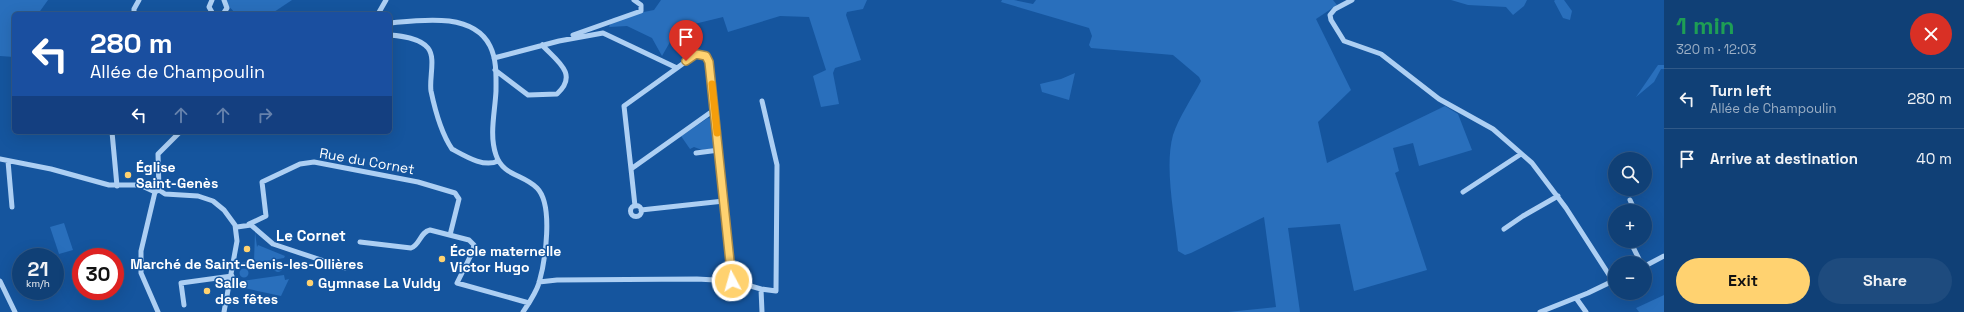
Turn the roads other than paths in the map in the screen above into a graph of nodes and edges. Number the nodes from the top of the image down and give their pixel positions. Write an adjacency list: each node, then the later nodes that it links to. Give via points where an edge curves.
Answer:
1 (139, 0): 8 (street)
2 (205, 0): 7 (street)
3 (224, 0): 10 (street, via 227,8)
4 (386, 0): 11 (street)
5 (634, 0): 14 (street, via 640,5 641,11)
6 (1352, 0): 25 (street, via 1335,9 1330,15 1344,41 1381,54 1439,100 1493,129)
7 (211, 2): 9 (street)
8 (134, 12)
9 (212, 12)
10 (224, 12)
11 (379, 12)
12 (392, 24): 16 (street, via 433,20 464,24 483,36)
13 (392, 35): 28 (street, via 412,39 428,49 431,56 431,90 443,133 452,149 486,163 493,164)
14 (559, 41): 15 (street); 17 (street, via 602,33)
15 (542, 45): 16 (street); 18 (street, via 568,77 565,87 557,94 528,95)
16 (494, 58): 18 (street)
17 (677, 68): 20 (street, via 696,54 706,56 709,62); 29 (street, via 624,106)
18 (495, 70): 28 (street, via 493,131)
19 (762, 100): 54 (street, via 777,166 777,221 776,291)
20 (714, 110): 23 (street); 29 (street)
21 (112, 134): 30 (street)
22 (178, 134): 31 (street, via 156,159)
23 (719, 150): 24 (street); 35 (street)
24 (696, 152)
25 (1521, 154): 32 (street); 33 (street, via 1532,163)
26 (0, 159): 27 (street)
27 (8, 161): 30 (street); 38 (street)
28 (498, 161): 52 (street, via 510,173 537,187 544,201 546,245)
29 (631, 169): 37 (street)
30 (116, 186): 31 (street, via 140,185)
31 (157, 191): 41 (street, via 165,194 198,196 213,201); 60 (street, via 141,251 141,273)
32 (1463, 192)
33 (1558, 196): 42 (street); 48 (street)
34 (1630, 200): 36 (street)
35 (724, 201): 39 (street); 51 (street)
36 (1632, 204)
37 (635, 206): 39 (street); 39 (street, via 630,211 632,216 640,216)
38 (12, 207)
39 (642, 210)
40 (249, 224): 41 (street); 43 (street, Rue du Cornet, via 266,216 262,182 300,164 314,162 418,182 455,193 459,199); 47 (street, via 273,244)
41 (237, 227): 49 (street)
42 (1504, 229)
43 (450, 235): 44 (street, via 427,231 415,247 405,248); 56 (street, via 469,240 474,245 457,283)
44 (360, 242)
45 (1664, 256): 46 (street)
46 (1652, 262)
47 (345, 268)
48 (1608, 272)
49 (232, 276): 57 (street, via 181,283); 61 (street)
50 (0, 281): 59 (street)
51 (732, 281): 52 (street, via 697,279); 54 (street)
52 (540, 282): 56 (street)
53 (1608, 284): 55 (street)
54 (761, 289): 63 (street)
55 (1576, 298): 58 (street); 64 (street)
56 (529, 303): 62 (street)
57 (184, 304)
58 (1543, 311)
59 (15, 312)
60 (158, 312)
61 (224, 312)
62 (523, 312)
63 (762, 312)
64 (1586, 312)

